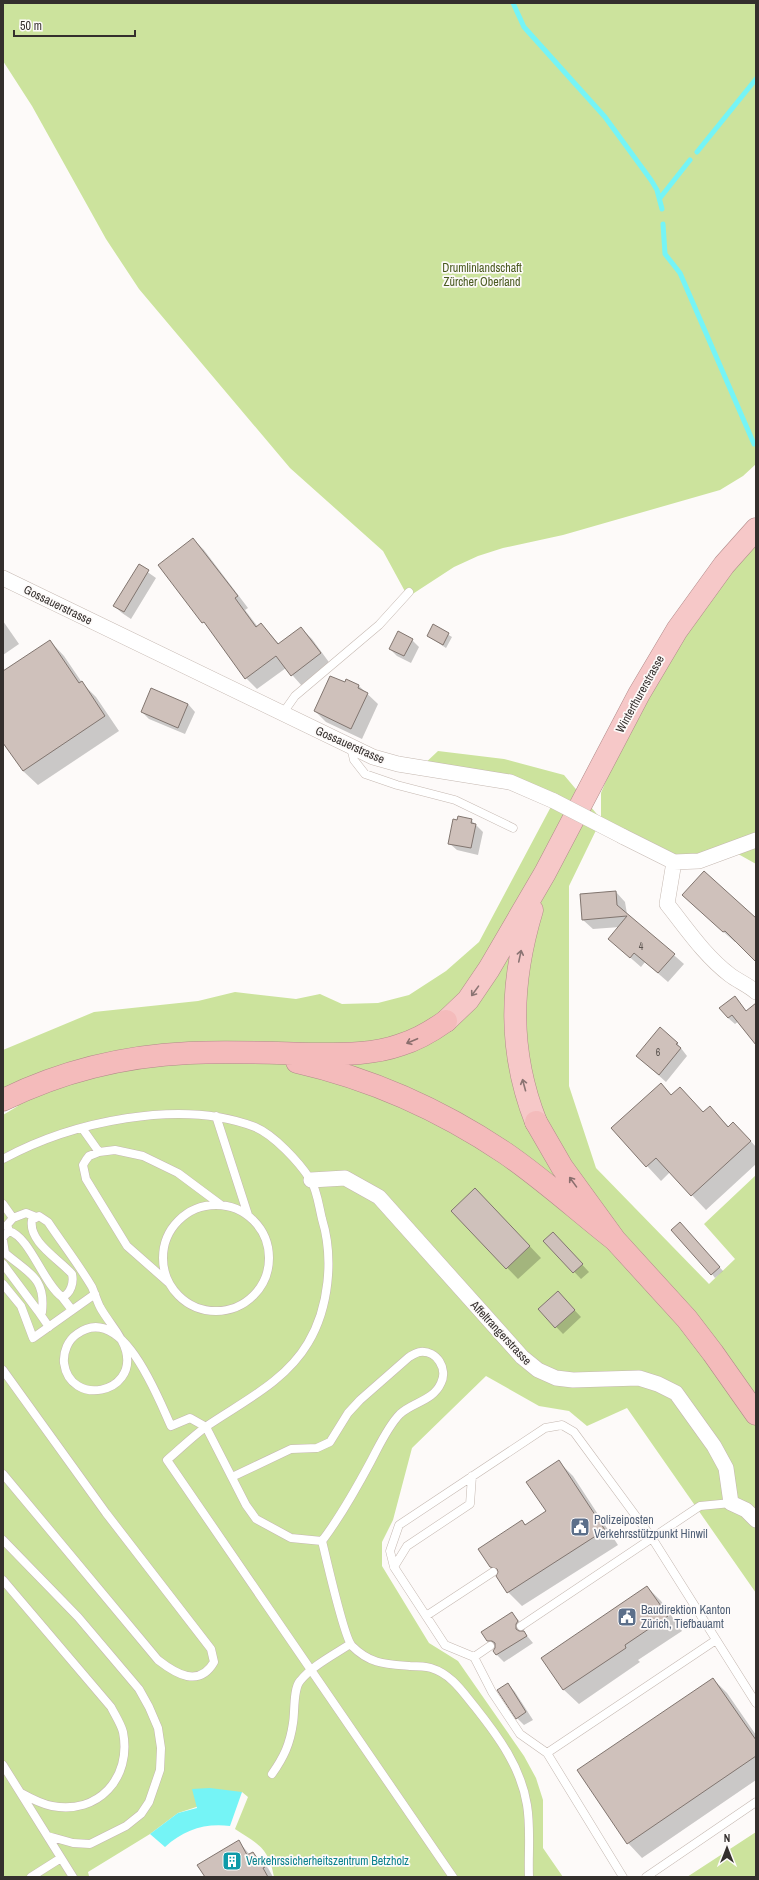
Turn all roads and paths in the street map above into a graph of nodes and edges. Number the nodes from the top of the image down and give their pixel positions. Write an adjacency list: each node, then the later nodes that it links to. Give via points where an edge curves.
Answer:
1 (756, 529): 9 (highway, Winterthurerstrasse, via 702,593 652,670)
2 (3, 578): 4 (street, Gossauerstrasse)
3 (409, 592): 4 (lane, via 379,625 295,696)
4 (283, 713): 5 (street, Gossauerstrasse)
5 (351, 748): 6 (lane, via 354,760 365,774 455,800); 8 (street, Gossauerstrasse, bridge, via 398,764 510,782 554,800)
6 (512, 828)
7 (756, 840): 8 (street, Gossauerstrasse, via 699,861)
8 (674, 862): 10 (street, via 667,904 709,956 730,975)
9 (545, 874): 11 (highway, one-way to 11, via 468,1000 429,1033 408,1043 374,1052); 24 (highway, one-way to 9, via 562,1167 536,1122 520,1069 515,1026 515,992 524,940)
10 (756, 992)
11 (219, 1052): 12 (highway, via 159,1055 110,1063 50,1080); 24 (highway, via 270,1057 338,1072 396,1093 451,1120 505,1153)
12 (3, 1100)
13 (216, 1116): 14 (lane, via 173,1114 127,1119); 17 (lane, via 256,1128 285,1149); 20 (lane)
14 (82, 1128): 15 (lane); 16 (lane, via 34,1144)
15 (99, 1152): 19 (lane, via 115,1150 143,1156 178,1172); 27 (lane, via 89,1156 83,1165 86,1179 127,1246)
16 (3, 1159)
17 (311, 1180): 37 (lane, via 327,1236 328,1275 317,1323 308,1344 283,1374 252,1398); 41 (street, Affeltrangerstrasse, via 345,1178 379,1197 522,1358 538,1370 556,1378 573,1380 639,1378 676,1393 714,1446 726,1468)
18 (3, 1204): 22 (lane)
19 (221, 1205): 20 (lane, via 235,1208); 27 (lane, via 193,1210 172,1229 164,1246 164,1265)
20 (248, 1215): 27 (lane, via 263,1233 270,1256 265,1279 252,1298 230,1310 207,1310 185,1301)
21 (36, 1217): 22 (lane, via 26,1213); 29 (lane, via 39,1216 48,1222); 30 (lane, via 31,1225 38,1242 72,1274 73,1280 69,1291)
22 (13, 1218): 23 (lane, via 7,1224)
23 (6, 1234): 30 (lane, via 18,1236)
24 (615, 1240): 36 (highway, via 687,1319)
25 (3, 1241): 32 (lane, via 5,1253 26,1269 40,1285 43,1306 42,1312)
26 (3, 1264): 32 (lane)
27 (170, 1283)
28 (3, 1284): 33 (lane, via 21,1306 33,1338)
29 (95, 1294): 31 (lane); 34 (lane)
30 (62, 1297): 31 (lane)
31 (72, 1310): 33 (lane)
32 (38, 1311): 33 (lane)
33 (49, 1326)
34 (120, 1339): 34 (lane, via 108,1330 100,1328 92,1328 77,1334 64,1354 66,1370 75,1383 87,1390 102,1390 115,1384 127,1366 127,1352); 37 (lane, via 135,1355 155,1388 171,1426 190,1418)
35 (3, 1370): 38 (lane, via 106,1513 211,1649 214,1662 210,1669 195,1676 184,1675 173,1671 158,1660)
36 (756, 1414)
37 (206, 1427): 40 (lane); 55 (lane, via 167,1460)
38 (3, 1474)
39 (472, 1476): 43 (lane, via 545,1428 562,1425 574,1432); 46 (lane, via 470,1504 407,1546); 46 (lane, via 399,1525 390,1551)
40 (232, 1477): 45 (lane, via 256,1519 291,1538); 45 (lane, via 291,1449 324,1446 338,1432 348,1413 360,1400 409,1357 419,1352 429,1352 437,1357 443,1371 442,1382 430,1397 400,1414 340,1516)
41 (731, 1503): 42 (street, via 746,1510); 43 (lane, via 700,1506)
42 (756, 1520)
43 (652, 1538): 50 (lane); 51 (lane)
44 (3, 1540): 62 (lane, via 78,1617 138,1689 158,1728 161,1748 160,1770 149,1802 141,1814 126,1826 90,1844 73,1843)
45 (322, 1541): 52 (lane)
46 (394, 1567): 49 (lane)
47 (493, 1572): 49 (lane)
48 (3, 1580): 60 (lane, via 111,1707 123,1731 124,1740 123,1764 114,1783 106,1793 86,1805 68,1808 52,1806)
49 (426, 1616): 54 (lane, via 446,1645)
50 (521, 1626)
51 (716, 1640): 56 (lane); 57 (lane)
52 (350, 1644): 55 (lane); 67 (lane, via 380,1664 429,1667 448,1676 484,1718 507,1751 524,1790 529,1819)
53 (490, 1646): 54 (lane)
54 (474, 1656): 57 (lane, via 492,1692 520,1734)
55 (312, 1670): 59 (lane, via 299,1682 285,1756); 66 (lane)
56 (756, 1703)
57 (547, 1753): 68 (lane)
58 (3, 1766): 60 (lane)
59 (272, 1774)
60 (21, 1793): 62 (lane)
61 (756, 1802): 69 (lane)
62 (48, 1836): 63 (lane)
63 (61, 1858): 64 (lane); 65 (lane)
64 (31, 1877)
65 (73, 1877)
66 (452, 1877)
67 (529, 1877)
68 (623, 1877)
69 (646, 1877)

